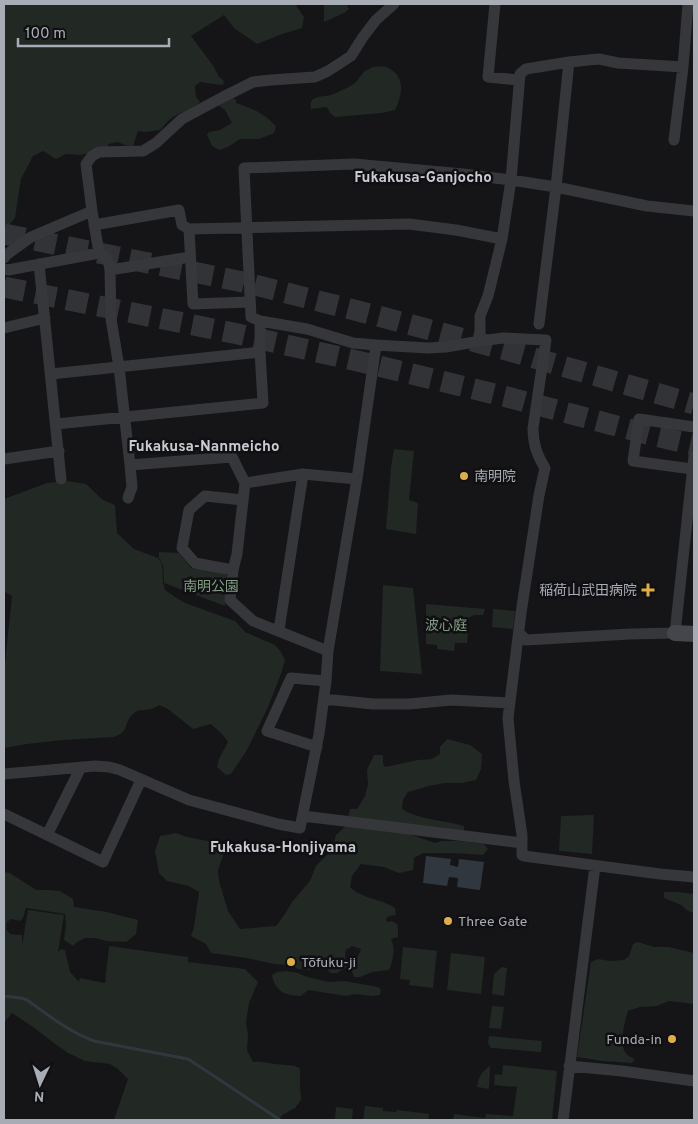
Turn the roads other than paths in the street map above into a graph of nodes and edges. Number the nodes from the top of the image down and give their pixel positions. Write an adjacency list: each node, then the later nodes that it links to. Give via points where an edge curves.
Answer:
1 (394, 4): 10 (street, via 376,20 352,56 328,72 315,77 254,82 182,119 143,151 99,152 92,156 86,164)
2 (495, 4): 6 (street, via 488,78)
3 (688, 4): 5 (street)
4 (569, 62): 5 (street, via 599,59); 6 (street, via 526,69); 9 (street)
5 (683, 67): 7 (street)
6 (519, 80): 8 (street)
7 (674, 140)
8 (511, 180): 9 (street); 13 (street, via 354,164 244,168); 15 (street)
9 (556, 187): 11 (street, via 647,206); 25 (street)
10 (92, 211): 12 (street); 18 (street, via 31,237)
11 (694, 211)
12 (94, 225): 14 (street, via 178,210 182,225); 16 (street)
13 (246, 228): 14 (street); 15 (street, via 410,224); 22 (street)
14 (189, 229): 17 (street)
15 (502, 239): 27 (street, via 480,316)
16 (99, 253): 19 (street); 21 (street, via 108,259)
17 (190, 257): 21 (street); 22 (street, via 193,304)
18 (4, 258)
19 (39, 264): 20 (street); 23 (street)
20 (4, 269)
21 (110, 270): 30 (street, via 111,318)
22 (250, 302): 24 (street, via 251,317)
23 (45, 318): 26 (street); 31 (street)
24 (260, 321): 28 (street); 29 (street)
25 (539, 324)
26 (4, 328)
27 (480, 340): 28 (street, via 428,348); 48 (street, via 546,340 533,428 533,441 544,468)
28 (376, 345): 42 (street)
29 (260, 352): 30 (street); 32 (street, via 263,403)
30 (119, 367): 31 (street); 32 (street)
31 (51, 374): 33 (street)
32 (124, 418): 33 (street); 38 (street)
33 (56, 424): 35 (street)
34 (694, 427): 39 (street, via 639,419 632,461)
35 (58, 451): 37 (street); 41 (street)
36 (694, 456): 39 (street)
37 (4, 459)
38 (130, 465): 43 (street, via 232,457); 44 (street, via 132,487)
39 (692, 469): 49 (street)
40 (303, 474): 42 (street); 43 (street); 47 (street)
41 (62, 479)
42 (357, 479): 51 (street)
43 (245, 483): 45 (street)
44 (128, 498)
45 (243, 500): 46 (street); 46 (street, via 205,496 189,510 182,548 195,562)
46 (233, 570): 47 (street, via 230,600 253,621)
47 (279, 630): 51 (street)
48 (519, 633): 49 (street, via 526,640); 54 (street)
49 (675, 633): 50 (street)
50 (694, 634)
51 (328, 651): 52 (street)
52 (326, 681): 53 (street); 55 (street, via 291,678 267,731)
53 (324, 698): 54 (street, via 373,704 451,700); 55 (street)
54 (510, 703): 62 (street, via 508,718)
55 (316, 747): 60 (street)
56 (81, 767): 57 (street); 58 (street, via 109,767); 61 (street)
57 (4, 774)
58 (141, 780): 60 (street, via 189,800 278,824 300,828); 61 (street, via 103,862)
59 (4, 814): 61 (street)
60 (303, 816): 62 (street)
61 (47, 835)
62 (522, 843): 63 (street, via 524,856)
63 (595, 866): 64 (street); 65 (street)
64 (694, 877)
65 (570, 1066): 66 (street); 67 (street)
66 (694, 1081)
67 (563, 1120)

